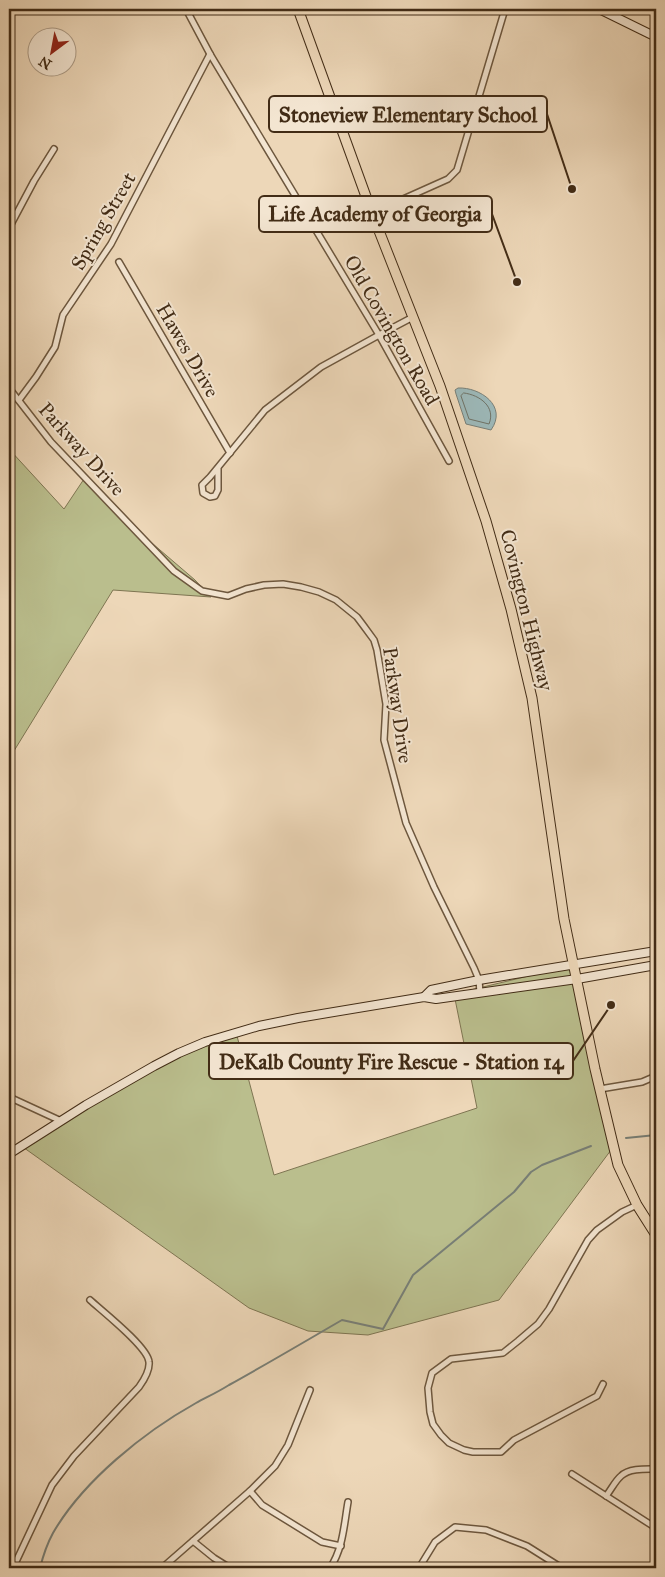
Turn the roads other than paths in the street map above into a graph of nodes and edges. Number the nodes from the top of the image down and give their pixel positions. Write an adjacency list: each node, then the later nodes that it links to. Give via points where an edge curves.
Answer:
1 (186, 9): 6 (street, Old Covington Road)
2 (298, 9): 8 (main road, Covington Highway)
3 (506, 9): 8 (street, via 458,170 448,179)
4 (599, 9): 5 (main road)
5 (656, 37)
6 (210, 54): 12 (street, Old Covington Road); 14 (street, Spring Street, via 111,244 63,315 55,348)
7 (54, 149): 9 (street)
8 (372, 213): 11 (main road, Covington Highway)
9 (9, 228)
10 (120, 262): 15 (street, Hawes Drive)
11 (413, 317): 12 (street); 19 (main road, Covington Highway, via 486,521 518,634 532,698 564,919)
12 (379, 334): 15 (street, via 321,367 265,410); 16 (street, Old Covington Road)
13 (9, 388): 14 (street, Parkway Drive)
14 (19, 400): 22 (street, Parkway Drive, via 51,442 160,556 202,591 228,596 264,585 301,587 336,600 357,617 374,640 377,650 386,704 384,740 406,823)
15 (230, 452): 17 (street)
16 (449, 461)
17 (218, 468): 17 (street, via 218,490 210,498 203,493 202,485)
18 (656, 951): 19 (main road)
19 (574, 965): 21 (main road, Covington Highway); 22 (main road)
20 (656, 965): 21 (main road)
21 (577, 979): 23 (main road); 26 (main road, Covington Highway)
22 (479, 980): 23 (street, Parkway Drive); 24 (main road, via 431,990)
23 (480, 993): 24 (main road, via 436,999)
24 (424, 997): 28 (main road, via 288,1020 205,1042 151,1067)
25 (656, 1076): 26 (street, via 642,1082)
26 (600, 1089): 30 (main road, Covington Highway, via 618,1165)
27 (9, 1097): 28 (street)
28 (62, 1121): 29 (main road)
29 (9, 1154)
30 (637, 1204): 31 (main road, Covington Highway); 33 (street, via 596,1230 549,1310 518,1341 503,1353 451,1359 432,1373 428,1388 430,1412 433,1424 449,1442 473,1452 501,1452 514,1440 597,1396)
31 (656, 1235)
32 (90, 1300): 44 (street, via 142,1348 150,1361 147,1375 52,1484)
33 (603, 1384)
34 (310, 1390): 37 (street, via 288,1445 275,1466)
35 (656, 1469): 38 (street, via 626,1472)
36 (572, 1474): 38 (street)
37 (250, 1491): 41 (street); 42 (street, via 262,1505 315,1538)
38 (606, 1496): 40 (street)
39 (348, 1502): 42 (street)
40 (656, 1528)
41 (193, 1541): 45 (street); 46 (street)
42 (341, 1546): 47 (street)
43 (420, 1566): 48 (street); 49 (street, via 436,1542 455,1527 486,1530 527,1546)
44 (13, 1568)
45 (162, 1568)
46 (230, 1568)
47 (330, 1568)
48 (427, 1568)
49 (562, 1568)

